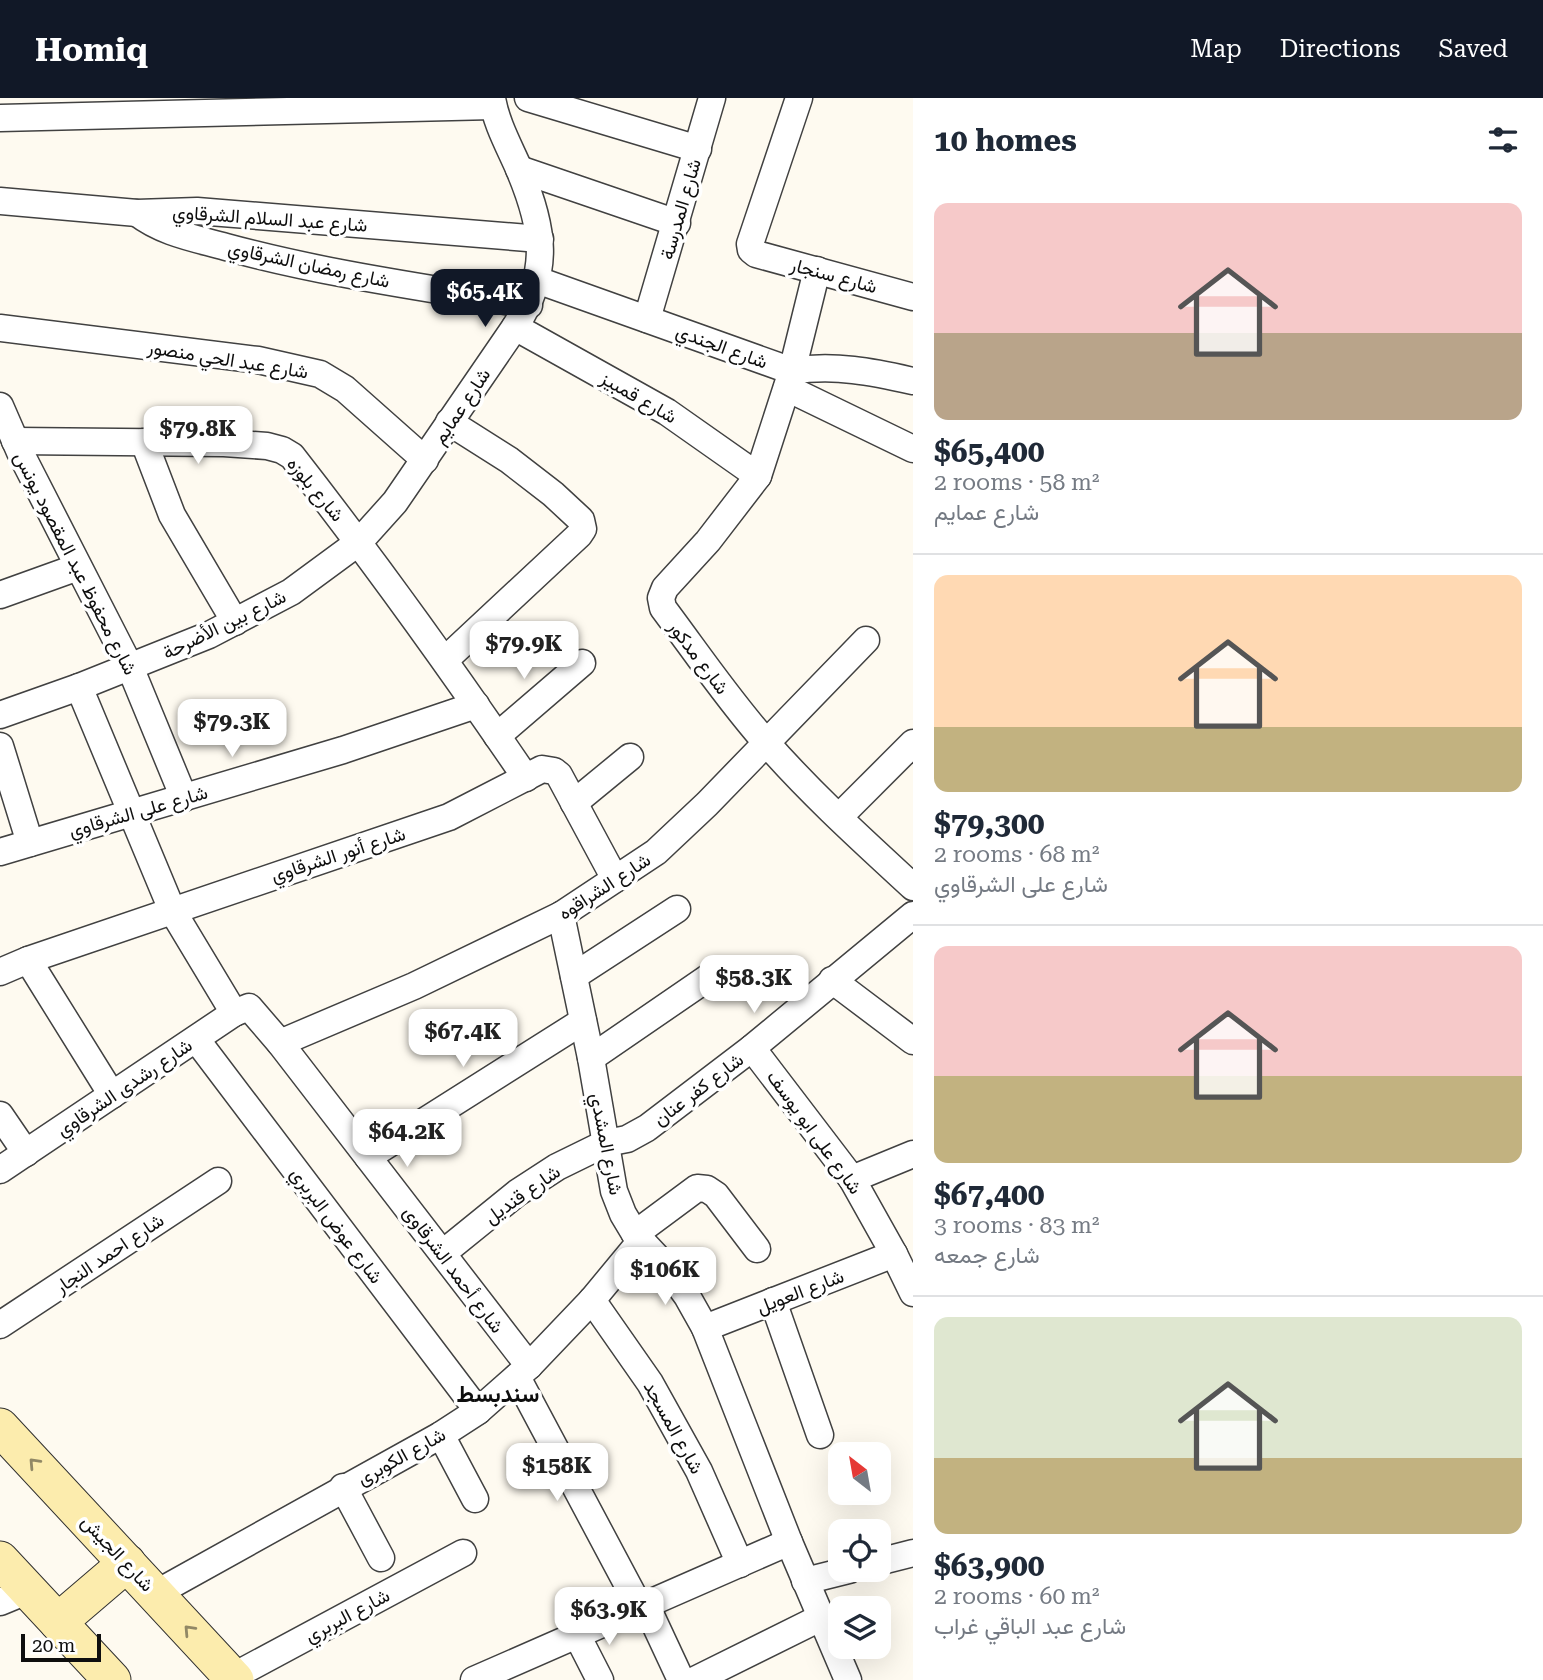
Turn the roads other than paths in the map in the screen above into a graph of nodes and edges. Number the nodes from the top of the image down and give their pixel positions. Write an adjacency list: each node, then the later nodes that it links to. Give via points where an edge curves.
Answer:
1 (528, 98): 7 (street)
2 (712, 98): 7 (street, شارع المدرسة)
3 (799, 98): 13 (street, شارع سنجار, via 750,244 756,254)
4 (493, 102): 5 (street); 8 (street, شارع عمايم)
5 (411, 103): 6 (street)
6 (0, 118)
7 (698, 149): 11 (street, شارع المدرسة)
8 (519, 169): 11 (street); 12 (street, شارع عمايم)
9 (0, 201): 10 (street, شارع عبد السلام الشرقاوي)
10 (137, 213): 12 (street, شارع عبد السلام الشرقاوي, via 197,211); 14 (street, شارع رمضان الشرقاوي, via 170,233 333,272)
11 (677, 223): 16 (street, شارع المدرسة)
12 (540, 239): 14 (street, شارع عمايم)
13 (817, 270): 15 (street, شارع سنجار); 19 (street, شارع مدكور)
14 (533, 292): 16 (street, شارع الجندي); 17 (street, شارع عمايم)
15 (913, 297)
16 (647, 318): 19 (street, شارع الجندي)
17 (515, 327): 22 (street, شارع عمايم); 27 (street, شارع قمبيز, via 667,412)
18 (0, 328): 26 (street, شارع عبد الحي منصور, via 258,360 320,374 345,389)
19 (790, 380): 20 (street, شارع الجندي, via 818,367 867,370); 24 (street); 27 (street, شارع مدكور)
20 (913, 381)
21 (0, 406): 25 (street, شارع محفوظ عبد المقصود يونس)
22 (449, 422): 26 (street, شارع عمايم); 33 (street, via 553,494 581,520 583,528)
23 (144, 442): 25 (street, شارع بلوزه); 28 (street, شارع بلوزه, via 224,443 282,450); 31 (street, via 172,515)
24 (913, 449)
25 (11, 451): 29 (street, شارع محفوظ عبد المقصود يونس)
26 (425, 460): 28 (street, شارع عمايم, via 396,502)
27 (758, 476): 40 (street, شارع مدكور, via 661,598 663,608)
28 (359, 541): 31 (street, شارع بين الأضرحة, via 291,592); 33 (street, شارع بلوزه)
29 (78, 567): 30 (street); 35 (street, شارع محفوظ عبد المقصود يونس)
30 (0, 595)
31 (236, 622): 35 (street, شارع بين الأضرحة)
32 (866, 640): 40 (street, شارع الشراقوه)
33 (445, 660): 37 (street, شارع بلوزه)
34 (582, 663): 39 (street)
35 (130, 667): 36 (street, شارع بين الأضرحة); 45 (street, شارع محفوظ عبد المقصود يونس)
36 (79, 687): 38 (street, شارع بين الأضرحة); 47 (street, شارع أحمد الشرقاوى)
37 (476, 705): 39 (street, شارع بلوزه); 45 (street, شارع على الشرقاوي)
38 (0, 715)
39 (497, 736): 44 (street, شارع بلوزه)
40 (766, 743): 48 (street, شارع مدكور); 51 (street, شارع الشراقوه, via 656,852)
41 (913, 743): 48 (street)
42 (0, 746): 49 (street)
43 (629, 757): 46 (street)
44 (526, 778): 46 (street, شارع أنور الشرقاوي, via 541,769 554,771); 54 (street, شارع أنور الشرقاوي, via 449,817)
45 (184, 798): 47 (street, شارع على الشرقاوي)
46 (574, 803): 51 (street, شارع أنور الشرقاوي)
47 (131, 813): 49 (street, شارع على الشرقاوي); 54 (street, شارع أحمد الشرقاوى)
48 (839, 817): 52 (street, شارع مدكور)
49 (30, 843): 50 (street, شارع على الشرقاوي)
50 (0, 852)
51 (615, 879): 55 (street, شارع الشراقوه)
52 (913, 887)
53 (677, 909): 60 (street)
54 (172, 911): 57 (street, شارع أنور الشرقاوي); 62 (street, شارع أحمد الشرقاوى)
55 (561, 915): 60 (street, شارع المشدي); 66 (street, شارع الشراقوه, via 414,986)
56 (913, 915): 61 (street, شارع كفر عنان)
57 (28, 960): 58 (street, شارع أنور الشرقاوي); 69 (street)
58 (0, 972)
59 (712, 975): 68 (street)
60 (574, 976): 63 (street, شارع المشدي)
61 (832, 980): 65 (street); 67 (street, شارع كفر عنان)
62 (241, 1010): 64 (street, شارع رشدى الشرقاوي); 66 (street, شارع أحمد الشرقاوى)
63 (583, 1021): 68 (street, شارع المشدي); 74 (street)
64 (196, 1039): 69 (street, شارع رشدى الشرقاوي); 88 (street, شارع عوض البربري)
65 (913, 1041)
66 (280, 1043): 74 (street, شارع أحمد الشرقاوى)
67 (752, 1048): 71 (street, شارع كفر عنان, via 647,1128); 76 (street, شارع على ابو يوسف)
68 (591, 1058): 71 (street, شارع المشدي)
69 (112, 1095): 72 (street, شارع رشدى الشرقاوي)
70 (0, 1115): 72 (street)
71 (606, 1143): 78 (street, شارع المشدي, via 614,1191); 80 (street, شارع قنديل, via 556,1167)
72 (26, 1153): 75 (street, شارع رشدى الشرقاوي)
73 (913, 1154): 76 (street)
74 (368, 1157): 80 (street, شارع أحمد الشرقاوى)
75 (0, 1170)
76 (852, 1179): 81 (street, شارع على ابو يوسف)
77 (218, 1181): 85 (street, شارع احمد النجار)
78 (637, 1238): 79 (street, شارع الكوبرى, via 697,1188 716,1195); 83 (street, شارع الكوبرى); 86 (street, شارع المشدي, via 666,1267)
79 (757, 1249)
80 (443, 1253): 87 (street, شارع أحمد الشرقاوى)
81 (894, 1254): 82 (street, شارع على ابو يوسف); 84 (street, شارع العويل)
82 (913, 1293)
83 (592, 1300): 87 (street, شارع الكوبرى); 101 (street, شارع المسجد, via 650,1383 681,1438)
84 (773, 1301): 86 (street, شارع العويل); 91 (street)
85 (0, 1325)
86 (705, 1328): 94 (street, شارع المشدي)
87 (523, 1372): 88 (street, شارع الكوبرى); 106 (street, شارع أحمد الشرقاوى)
88 (478, 1411): 90 (street, شارع الكوبرى)
89 (0, 1427): 100 (main road, شارع الجيش, one-way to 89)
90 (441, 1434): 92 (street, شارع الكوبرى); 93 (street)
91 (820, 1435)
92 (343, 1488): 97 (street); 104 (street, شارع الكوبرى)
93 (475, 1499)
94 (789, 1542): 101 (street); 103 (street, شارع المشدي)
95 (463, 1553): 110 (street, شارع البربري)
96 (913, 1553): 98 (street)
97 (381, 1558)
98 (891, 1559)
99 (0, 1560): 105 (main road)
100 (127, 1563): 104 (main road, شارع الجيش); 108 (main road)
101 (740, 1564): 106 (street)
102 (828, 1575): 103 (street)
103 (805, 1581): 107 (street, شارع المشدي)
104 (155, 1594): 110 (main road, شارع الجيش, one-way to 104)
105 (14, 1596): 108 (main road)
106 (643, 1606): 109 (street); 114 (street, شارع أحمد الشرقاوى)
107 (820, 1618): 115 (street); 116 (street, شارع المشدي)
108 (58, 1622): 111 (main road)
109 (577, 1635): 112 (street); 113 (street)
110 (234, 1678)
111 (112, 1680)
112 (474, 1680)
113 (600, 1680)
114 (681, 1680)
115 (695, 1680)
116 (848, 1680)

